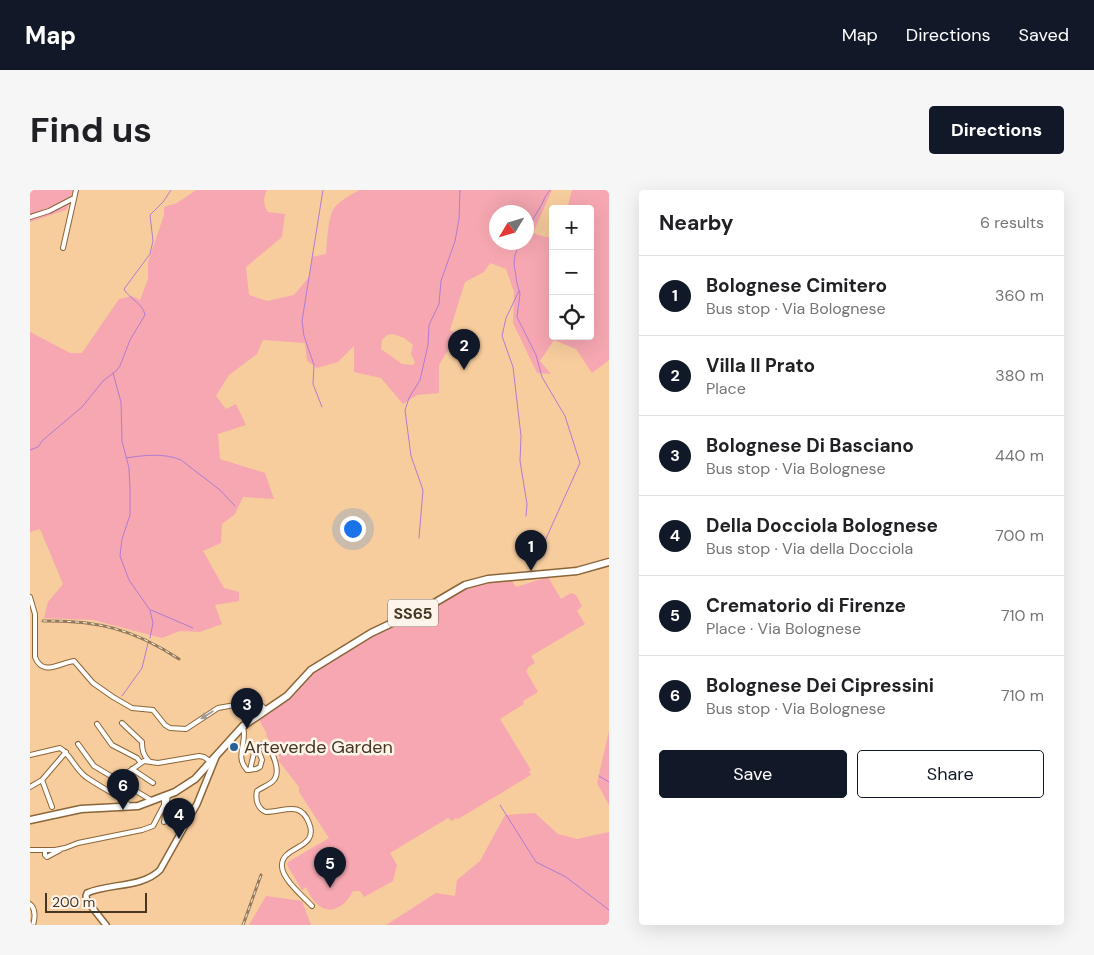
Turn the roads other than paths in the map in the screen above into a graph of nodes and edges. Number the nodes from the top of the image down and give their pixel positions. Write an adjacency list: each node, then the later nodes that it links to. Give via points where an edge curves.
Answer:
1 (76, 190): 2 (street)
2 (74, 198): 3 (street); 4 (street)
3 (30, 217)
4 (63, 248)
5 (609, 562): 7 (main road, SS65, via 577,571 488,579 465,585 371,633 322,663 287,696)
6 (30, 597): 7 (street, one-way to 6, via 257,701 218,708 190,727 170,728 151,709 132,708 99,688 74,661 44,668 36,657 35,614)
7 (266, 710): 10 (main road, SS65)
8 (122, 723): 16 (street, via 142,742)
9 (97, 724): 18 (street, via 112,745)
10 (243, 726): 15 (main road, SS65); 20 (street, via 241,761)
11 (78, 744): 22 (street, via 94,766)
12 (66, 752): 14 (street, via 60,748); 21 (street); 30 (street, via 86,776)
13 (254, 753): 20 (street); 20 (street, via 259,752 261,764 256,770); 35 (street, via 259,745 267,745 277,768 273,781 257,792 257,802 262,810 273,812 295,808 310,824 311,835 287,854 282,868)
14 (30, 755)
15 (217, 755): 17 (main road, SS65); 37 (street, via 197,804 160,870 142,880 86,896)
16 (148, 761): 17 (street, via 158,763 199,756); 18 (street)
17 (211, 762): 26 (main road, SS65, via 190,783)
18 (141, 763): 19 (street)
19 (132, 769): 22 (street); 23 (street)
20 (250, 770)
21 (42, 780): 24 (street); 29 (street)
22 (117, 780): 25 (street)
23 (153, 783)
24 (30, 787)
25 (139, 793): 27 (street); 28 (street)
26 (166, 796): 27 (main road, SS65); 32 (street); 33 (street, via 153,826 62,849)
27 (153, 801): 28 (main road, SS65)
28 (138, 806): 30 (main road, SS65)
29 (52, 807)
30 (129, 807): 31 (main road, SS65, via 81,809)
31 (30, 820)
32 (164, 822)
33 (30, 850)
34 (30, 904): 36 (street, via 35,914)
35 (312, 906)
36 (33, 925)
37 (106, 925)

